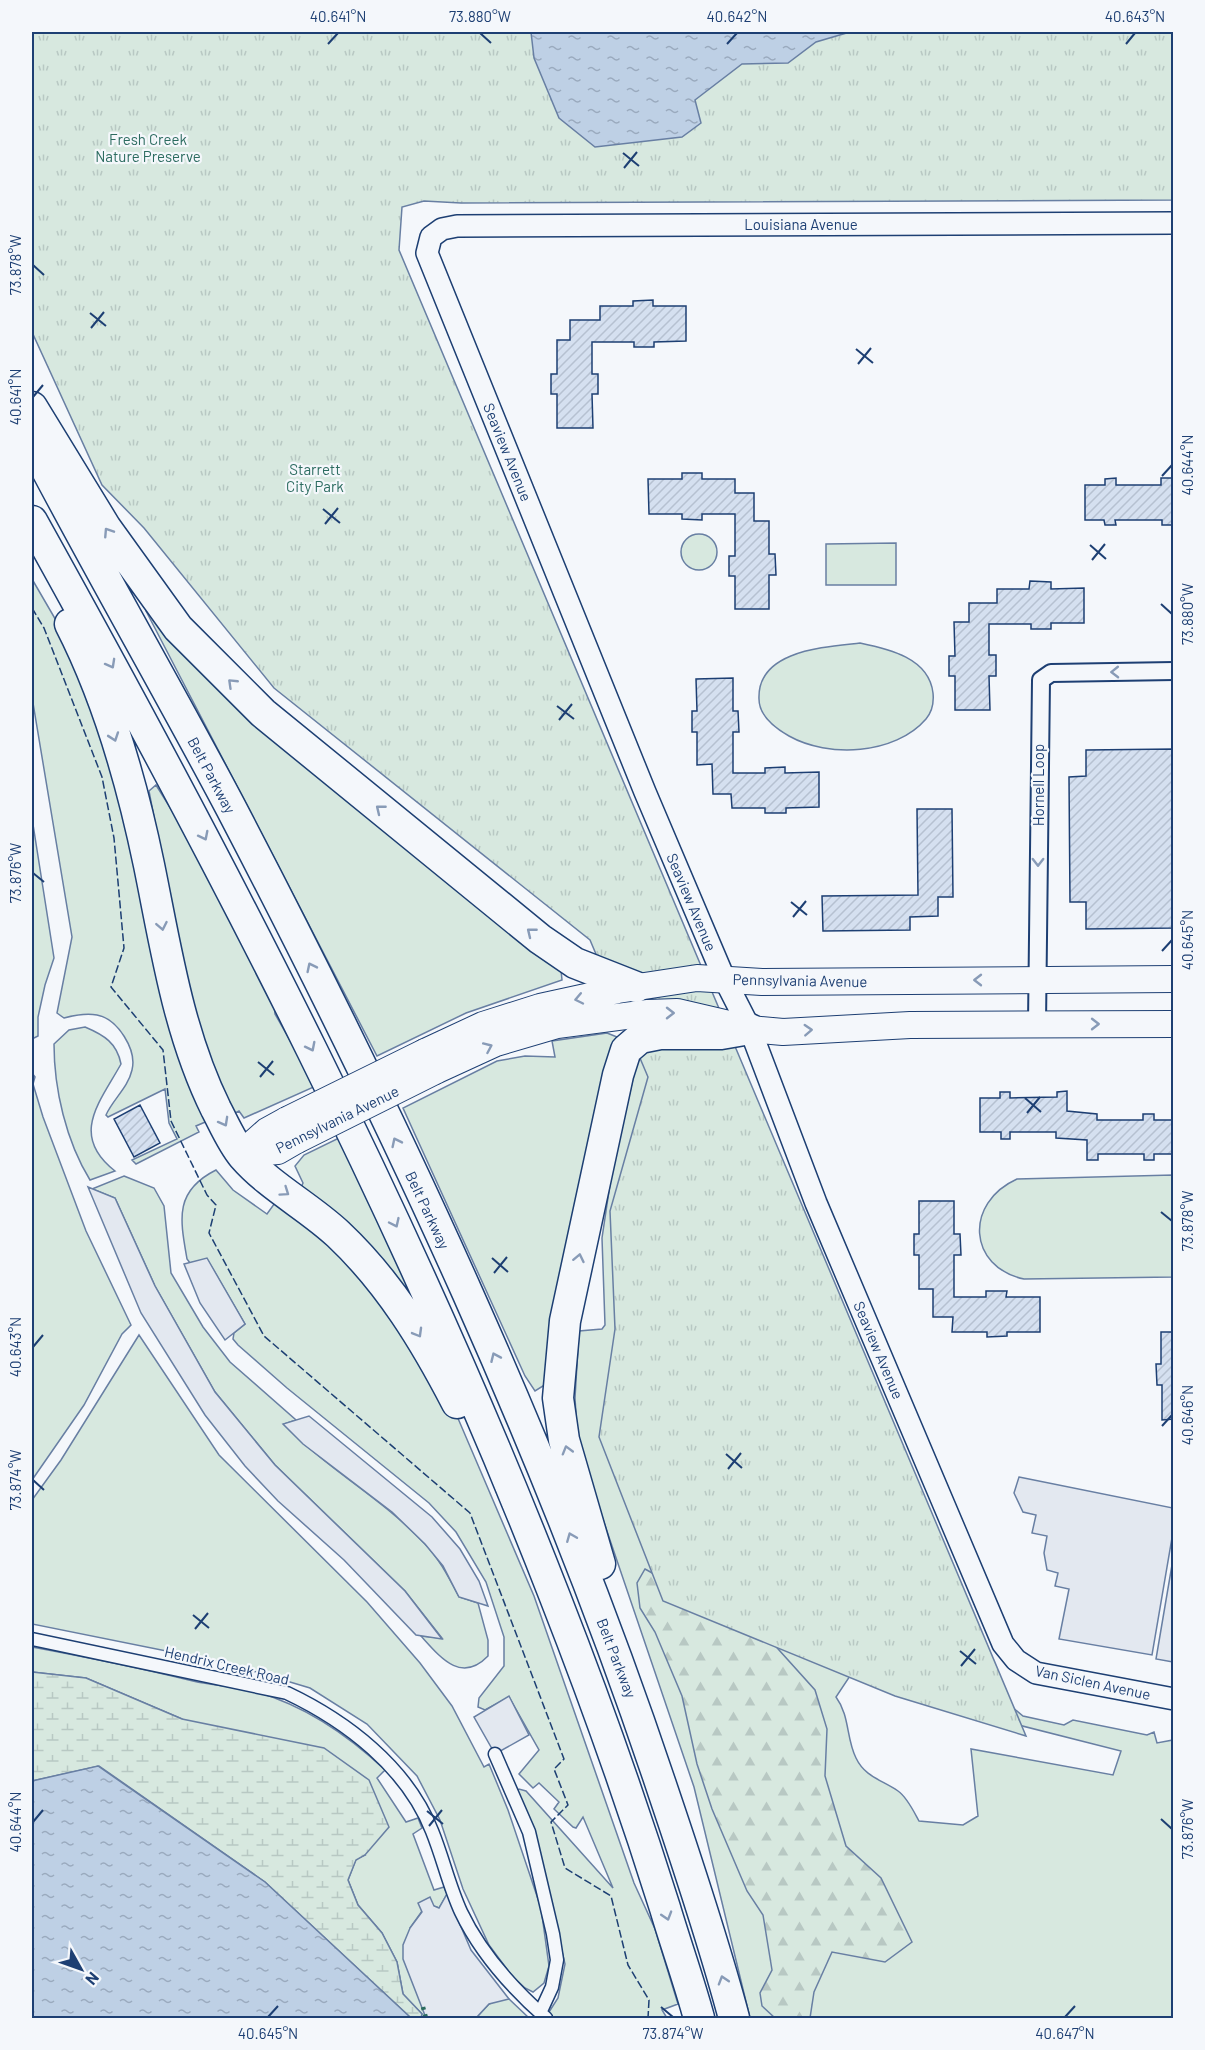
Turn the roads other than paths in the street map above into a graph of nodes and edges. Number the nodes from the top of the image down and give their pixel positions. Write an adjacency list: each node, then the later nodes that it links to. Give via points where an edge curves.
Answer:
1 (1173, 223): 2 (street, Louisiana Avenue, via 457,226 442,229)
2 (431, 237): 8 (street, Seaview Avenue, via 427,253 433,269)
3 (32, 407): 11 (highway, one-way to 3, via 575,963 540,939 263,713 178,628 138,577)
4 (32, 442): 21 (highway, Belt Parkway, one-way to 4, via 631,1694 575,1547 463,1284 245,837)
5 (32, 521): 22 (highway, one-way to 22, via 240,905 432,1303 597,1704)
6 (32, 549): 16 (highway, one-way to 16, via 74,632 129,780 180,1018 197,1066)
7 (1173, 670): 10 (street, Hornell Loop, one-way to 10, via 1051,674 1041,680)
8 (724, 978): 10 (main road, Pennsylvania Avenue, one-way to 8, via 762,982); 11 (main road, Pennsylvania Avenue); 14 (street, Seaview Avenue)
9 (1173, 979): 10 (main road, Pennsylvania Avenue)
10 (1037, 980): 12 (street, Hornell Loop)
11 (636, 987): 15 (main road, Pennsylvania Avenue, one-way to 15, via 540,1007 483,1025)
12 (1036, 1024): 13 (main road, Pennsylvania Avenue, one-way to 13); 14 (main road, Pennsylvania Avenue, one-way to 12, via 783,1032)
13 (1173, 1024)
14 (750, 1029): 15 (main road, Pennsylvania Avenue, one-way to 14, via 568,1024 677,1012); 18 (street, Seaview Avenue, via 816,1203 1003,1644); 21 (highway, one-way to 14, via 564,1440 558,1398 565,1321 626,1050 640,1038 660,1034 721,1034)
15 (430, 1062): 16 (main road, Pennsylvania Avenue, bridge, via 292,1130 267,1131)
16 (241, 1154): 22 (highway, one-way to 22, via 260,1174 337,1234 379,1276 411,1322 488,1462)
17 (32, 1639): 23 (street, Hendrix Creek Road, via 287,1693 347,1727 386,1762 415,1798 432,1829 461,1912 499,1972)
18 (1016, 1660): 19 (street, Van Siclen Avenue, via 1035,1673)
19 (1173, 1699)
20 (495, 1754): 23 (street, Hendrix Creek Road, via 529,1832 553,1934 557,1960)
21 (683, 1849): 25 (highway, Belt Parkway, one-way to 21)
22 (650, 1861): 24 (highway, one-way to 24)
23 (543, 2016)
24 (699, 2019)
25 (734, 2019)

